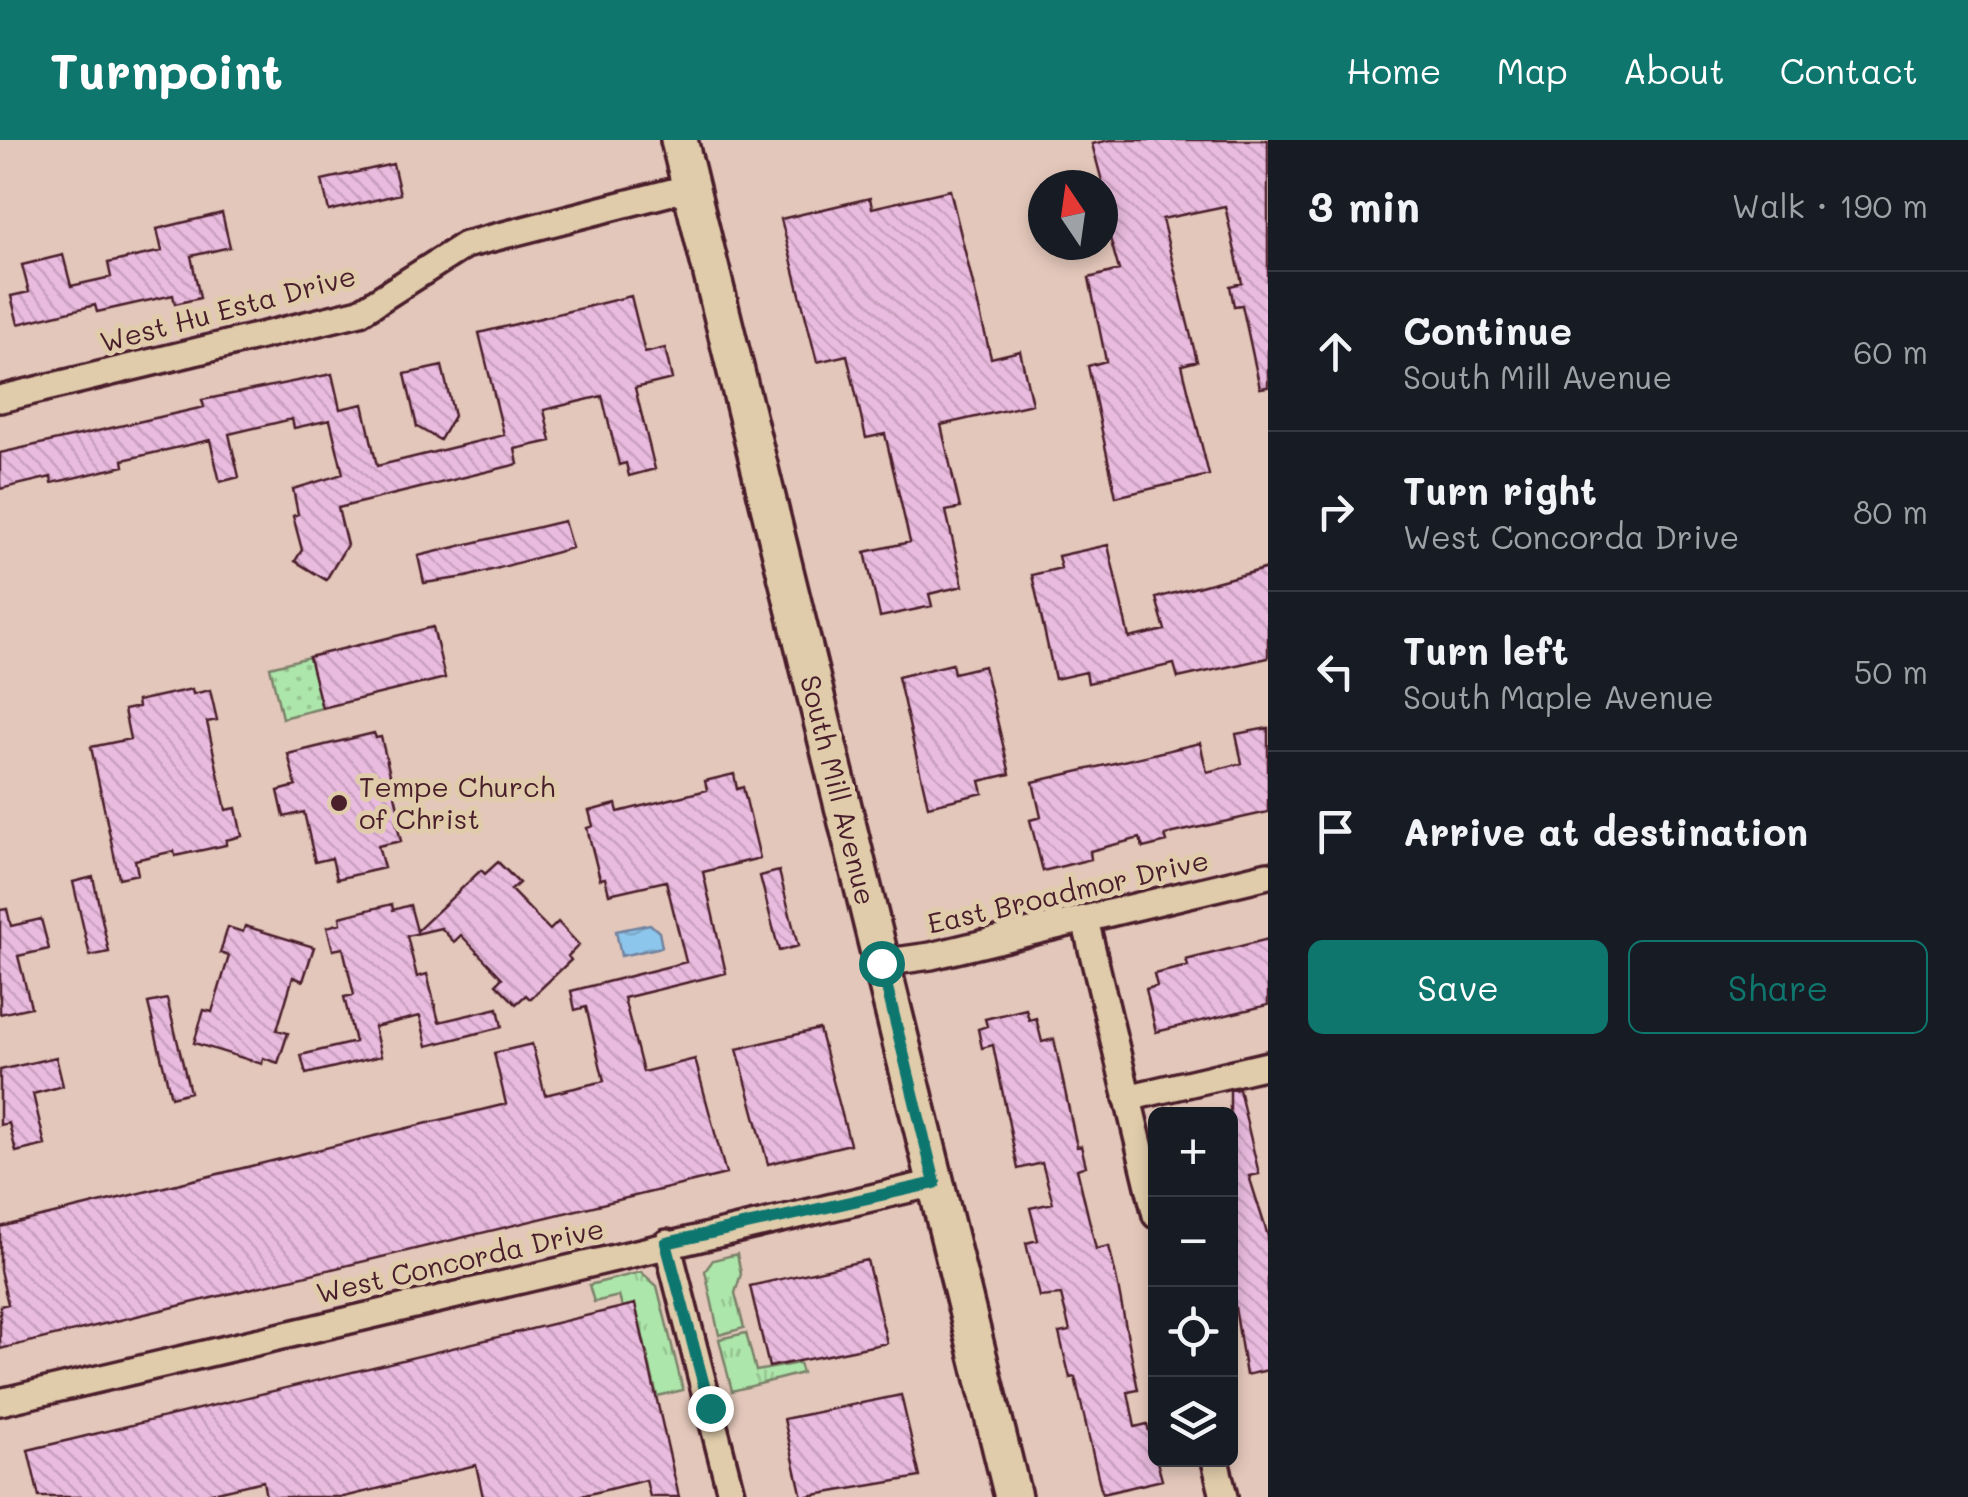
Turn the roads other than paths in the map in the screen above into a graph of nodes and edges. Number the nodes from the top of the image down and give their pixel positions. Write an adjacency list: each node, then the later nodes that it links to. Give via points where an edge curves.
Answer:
1 (679, 140): 2 (main road, South Mill Avenue)
2 (691, 187): 3 (street, West Hu Esta Drive, via 465,245 360,312); 6 (main road, South Mill Avenue)
3 (0, 398)
4 (1268, 876): 5 (street, East Broadmor Drive)
5 (1085, 920): 6 (street, East Broadmor Drive); 8 (street)
6 (881, 963): 9 (main road, South Mill Avenue)
7 (1268, 1065): 8 (street)
8 (1127, 1098): 10 (street)
9 (935, 1183): 11 (street, West Concorda Drive); 15 (main road, South Mill Avenue)
10 (1152, 1197)
11 (666, 1243): 12 (street, West Concorda Drive); 14 (street)
12 (0, 1402)
13 (1216, 1467): 16 (street)
14 (732, 1497)
15 (1012, 1497)
16 (1224, 1497)

